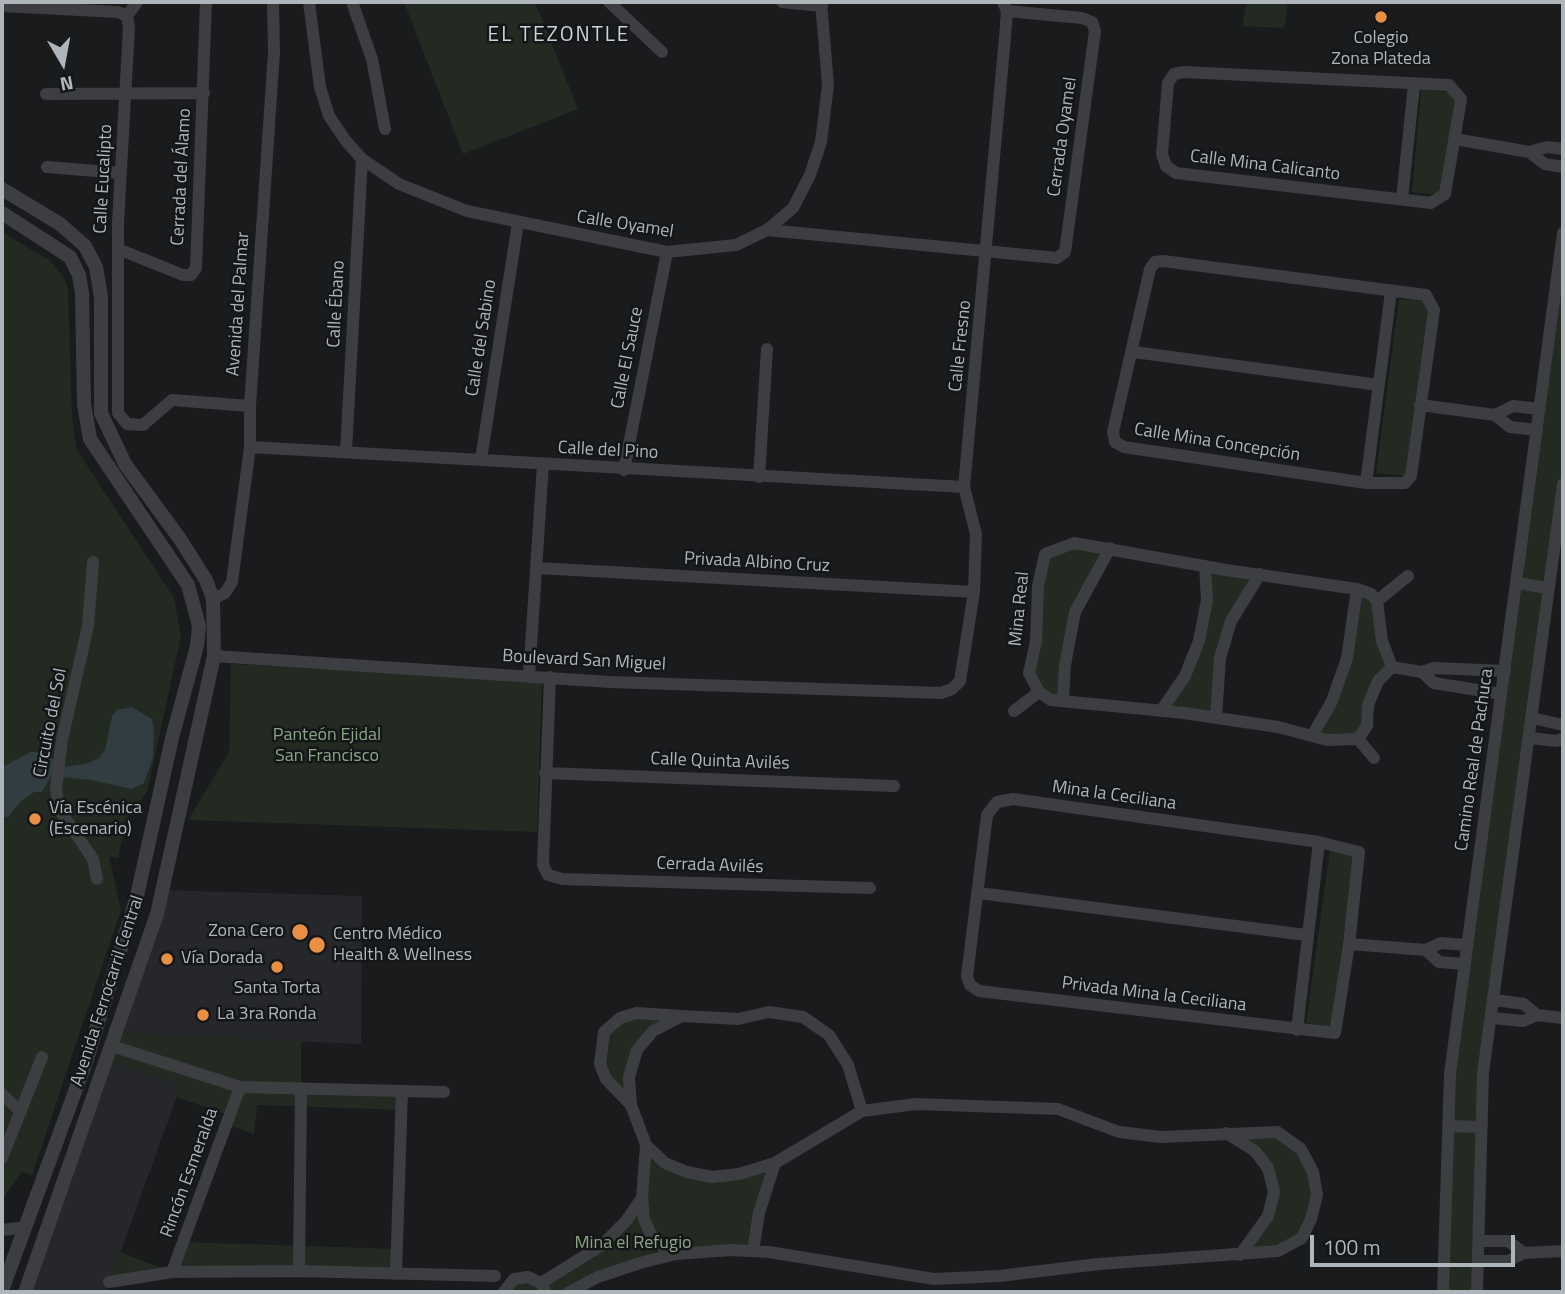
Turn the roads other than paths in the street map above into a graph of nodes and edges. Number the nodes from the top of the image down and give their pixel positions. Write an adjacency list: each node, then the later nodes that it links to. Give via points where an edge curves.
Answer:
1 (137, 2): 11 (street)
2 (206, 2): 14 (street, Cerrada del Álamo)
3 (273, 2): 39 (street, Avenida del Palmar, via 274,52)
4 (309, 2): 21 (street, Calle Oyamel, via 320,87 329,116)
5 (352, 2): 17 (street, via 372,59)
6 (609, 2): 12 (street)
7 (782, 2): 8 (street)
8 (822, 4): 29 (street, Calle Oyamel, via 828,85 821,142 793,208)
9 (2, 6): 11 (street)
10 (1005, 7): 33 (street, Calle Fresno); 33 (street, Cerrada Oyamel, via 1091,22 1095,31 1063,257)
11 (127, 16): 16 (street, Calle Eucalipto)
12 (662, 52)
13 (1414, 85): 18 (street, Calle Mina Calicanto, via 1449,85 1457,92 1461,99); 26 (street); 26 (street, Calle Mina Calicanto, via 1184,72 1174,74 1168,83 1162,154 1166,166 1176,173)
14 (204, 93): 16 (street); 31 (street, Cerrada del Álamo, via 196,268 191,275 183,275)
15 (46, 94): 16 (street)
16 (126, 96): 24 (street, Calle Eucalipto)
17 (385, 129)
18 (1455, 139): 20 (street); 26 (street, Calle Mina Calicanto, via 1445,194 1431,202)
19 (1563, 149): 20 (street)
20 (1529, 152): 23 (street, via 1545,164)
21 (362, 159): 28 (street, Calle Oyamel, via 399,184 434,199); 45 (street, Calle Ébano)
22 (47, 167): 24 (street)
23 (1563, 167)
24 (120, 173): 31 (street, Calle Eucalipto)
25 (2, 189): 53 (street, Avenida Ferrocarril Central, via 60,224 85,246 96,267 101,297 100,413 125,464)
26 (1402, 199)
27 (2, 212): 54 (street, Avenida Ferrocarril Central, via 71,257 82,293 84,404 90,439)
28 (518, 223): 32 (street, Calle Oyamel); 46 (street, Calle del Sabino)
29 (767, 230): 32 (street, Calle Oyamel, via 736,245); 33 (street)
30 (1563, 233): 35 (street, Camino Real de Pachuca)
31 (118, 249): 39 (street, Calle Eucalipto, via 118,413 127,424 143,425 172,400)
32 (667, 252): 48 (street, Calle El Sauce)
33 (988, 253): 52 (street, Calle Fresno)
34 (1391, 292): 37 (street, Calle Mina Concepción, via 1155,262); 38 (street); 40 (street, Calle Mina Concepción, via 1426,295 1434,310)
35 (1559, 302): 41 (street, Camino Real de Pachuca)
36 (767, 349): 49 (street)
37 (1134, 352): 38 (street); 50 (street, Calle Mina Concepción, via 1113,432 1115,442)
38 (1379, 385): 50 (street)
39 (250, 405): 44 (street, Avenida del Palmar)
40 (1420, 405): 42 (street); 50 (street, Calle Mina Concepción, via 1411,476 1396,485)
41 (1540, 410): 42 (street, via 1513,406); 43 (street, Camino Real de Pachuca)
42 (1495, 415): 43 (street, via 1510,427)
43 (1537, 430): 61 (street, Camino Real de Pachuca)
44 (250, 447): 45 (street, Calle del Pino); 65 (street, Avenida del Palmar, via 232,582 225,593)
45 (346, 451): 46 (street, Calle del Pino)
46 (481, 459): 47 (street, Calle del Pino)
47 (543, 464): 48 (street, Calle del Pino); 58 (street)
48 (624, 470): 49 (street, Calle del Pino)
49 (759, 477): 52 (street, Calle del Pino)
50 (1366, 483)
51 (1563, 484): 62 (street)
52 (964, 486): 64 (street, Calle Fresno, via 976,534)
53 (168, 521): 54 (street); 65 (street, Avenida Ferrocarril Central)
54 (152, 533): 123 (street, Avenida Ferrocarril Central, via 188,585 199,626 197,646 137,896 87,1059)
55 (1110, 548): 57 (street, Mina Real); 74 (street, Mina Real, via 1074,542 1045,554 1029,673); 76 (street, via 1075,612)
56 (93, 562): 90 (street, Circuito del Sol, via 88,626 62,740 56,789 59,809 93,859)
57 (1205, 566): 59 (street, Mina Real); 77 (street, via 1207,600 1199,641 1185,676)
58 (537, 568): 64 (street, Privada Albino Cruz); 71 (street)
59 (1260, 574): 63 (street, Mina Real); 79 (street, via 1231,621 1220,658)
60 (1408, 576): 66 (street)
61 (1517, 583): 62 (street); 69 (street, Camino Real de Pachuca)
62 (1548, 588): 80 (street)
63 (1357, 589): 66 (street, Mina Real); 82 (street, via 1347,658 1332,701)
64 (974, 592): 73 (street, Calle Fresno, via 960,681)
65 (213, 599): 67 (street, Avenida Ferrocarril Central)
66 (1377, 601): 68 (street, via 1382,641)
67 (214, 656): 71 (street, Boulevard San Miguel); 106 (street, Avenida Ferrocarril Central, via 157,914)
68 (1392, 667): 70 (street); 85 (street, via 1378,681 1368,705 1367,726)
69 (1505, 671): 70 (street, via 1434,668); 75 (street, Camino Real de Pachuca)
70 (1422, 672): 75 (street, via 1434,683)
71 (529, 676): 72 (street, Boulevard San Miguel)
72 (550, 677): 73 (street, Boulevard San Miguel, via 940,693); 87 (street)
73 (953, 689)
74 (1038, 692): 76 (street, via 1051,700); 78 (street)
75 (1501, 694): 95 (street, Camino Real de Pachuca)
76 (1063, 700): 77 (street)
77 (1161, 710): 79 (street)
78 (1014, 711)
79 (1216, 718): 82 (street)
80 (1532, 718): 81 (street); 83 (street)
81 (1563, 725)
82 (1312, 736): 85 (street)
83 (1530, 738): 84 (street); 99 (street)
84 (1563, 738)
85 (1358, 739): 86 (street)
86 (1374, 758)
87 (545, 774): 88 (street, Calle Quinta Avilés); 91 (street, Cerrada Avilés, via 543,865 548,875)
88 (894, 786)
89 (1319, 842): 92 (street, Mina la Ceciliana, via 1013,799 997,802 988,815); 93 (street); 94 (street, Mina la Ceciliana, via 1359,852)
90 (97, 879)
91 (870, 888)
92 (979, 893): 93 (street); 98 (street, Mina la Ceciliana, via 967,976)
93 (1306, 936): 104 (street)
94 (1349, 944): 96 (street); 105 (street, Mina la Ceciliana)
95 (1467, 945): 96 (street, via 1441,943); 97 (street, Camino Real de Pachuca)
96 (1426, 950): 97 (street, via 1439,962)
97 (1464, 964): 116 (street, Camino Real de Pachuca)
98 (970, 985): 104 (street, Privada Mina la Ceciliana, via 979,990)
99 (1495, 1000): 100 (street, via 1524,1004); 102 (street)
100 (1537, 1015): 102 (street, via 1523,1021); 103 (street)
101 (682, 1016): 113 (street, via 653,1031 637,1050 629,1077); 113 (street, via 636,1013 620,1018 604,1032 600,1064 606,1079); 114 (street, via 738,1019 769,1012 803,1017 829,1035 848,1065)
102 (1492, 1018): 117 (street, via 1483,1073)
103 (1563, 1018)
104 (1297, 1030): 105 (street, Privada Mina la Ceciliana)
105 (1335, 1033)
106 (112, 1046): 108 (street); 139 (street, Avenida Ferrocarril Central)
107 (41, 1058): 115 (street)
108 (240, 1087): 109 (street); 133 (street, Rincón Esmeralda)
109 (301, 1088): 110 (street); 132 (street)
110 (402, 1091): 111 (street); 134 (street)
111 (444, 1092)
112 (2, 1094): 115 (street)
113 (631, 1105): 119 (street)
114 (862, 1111): 118 (street, via 916,1104 1058,1109 1119,1132 1151,1136); 121 (street)
115 (21, 1112): 120 (street)
116 (1448, 1126): 117 (street); 142 (street, Camino Real de Pachuca)
117 (1482, 1127): 125 (street)
118 (1226, 1133): 130 (street, via 1255,1151 1268,1168 1274,1192 1268,1216); 130 (street, via 1277,1132 1301,1149 1313,1172 1317,1195 1302,1238 1278,1251)
119 (646, 1145): 121 (street, via 665,1163 712,1177); 122 (street)
120 (2, 1158)
121 (775, 1163): 126 (street)
122 (642, 1198): 129 (street, via 650,1233); 137 (street, via 602,1245)
123 (26, 1227): 124 (street); 138 (street, Avenida Ferrocarril Central)
124 (2, 1230)
125 (1479, 1241): 128 (street, via 1508,1241); 131 (street)
126 (752, 1251): 129 (street); 130 (street, via 934,1279)
127 (1563, 1251): 128 (street)
128 (1524, 1253): 131 (street, via 1508,1261)
129 (676, 1254): 141 (street, via 598,1277)
130 (1240, 1255)
131 (1479, 1261): 143 (street)
132 (299, 1271): 133 (street); 134 (street)
133 (172, 1272): 136 (street)
134 (396, 1274): 135 (street)
135 (495, 1276)
136 (109, 1282)
137 (544, 1288): 140 (street, via 521,1277)
138 (2, 1290)
139 (25, 1292)
140 (504, 1292)
141 (569, 1292)
142 (1443, 1292)
143 (1477, 1292)

